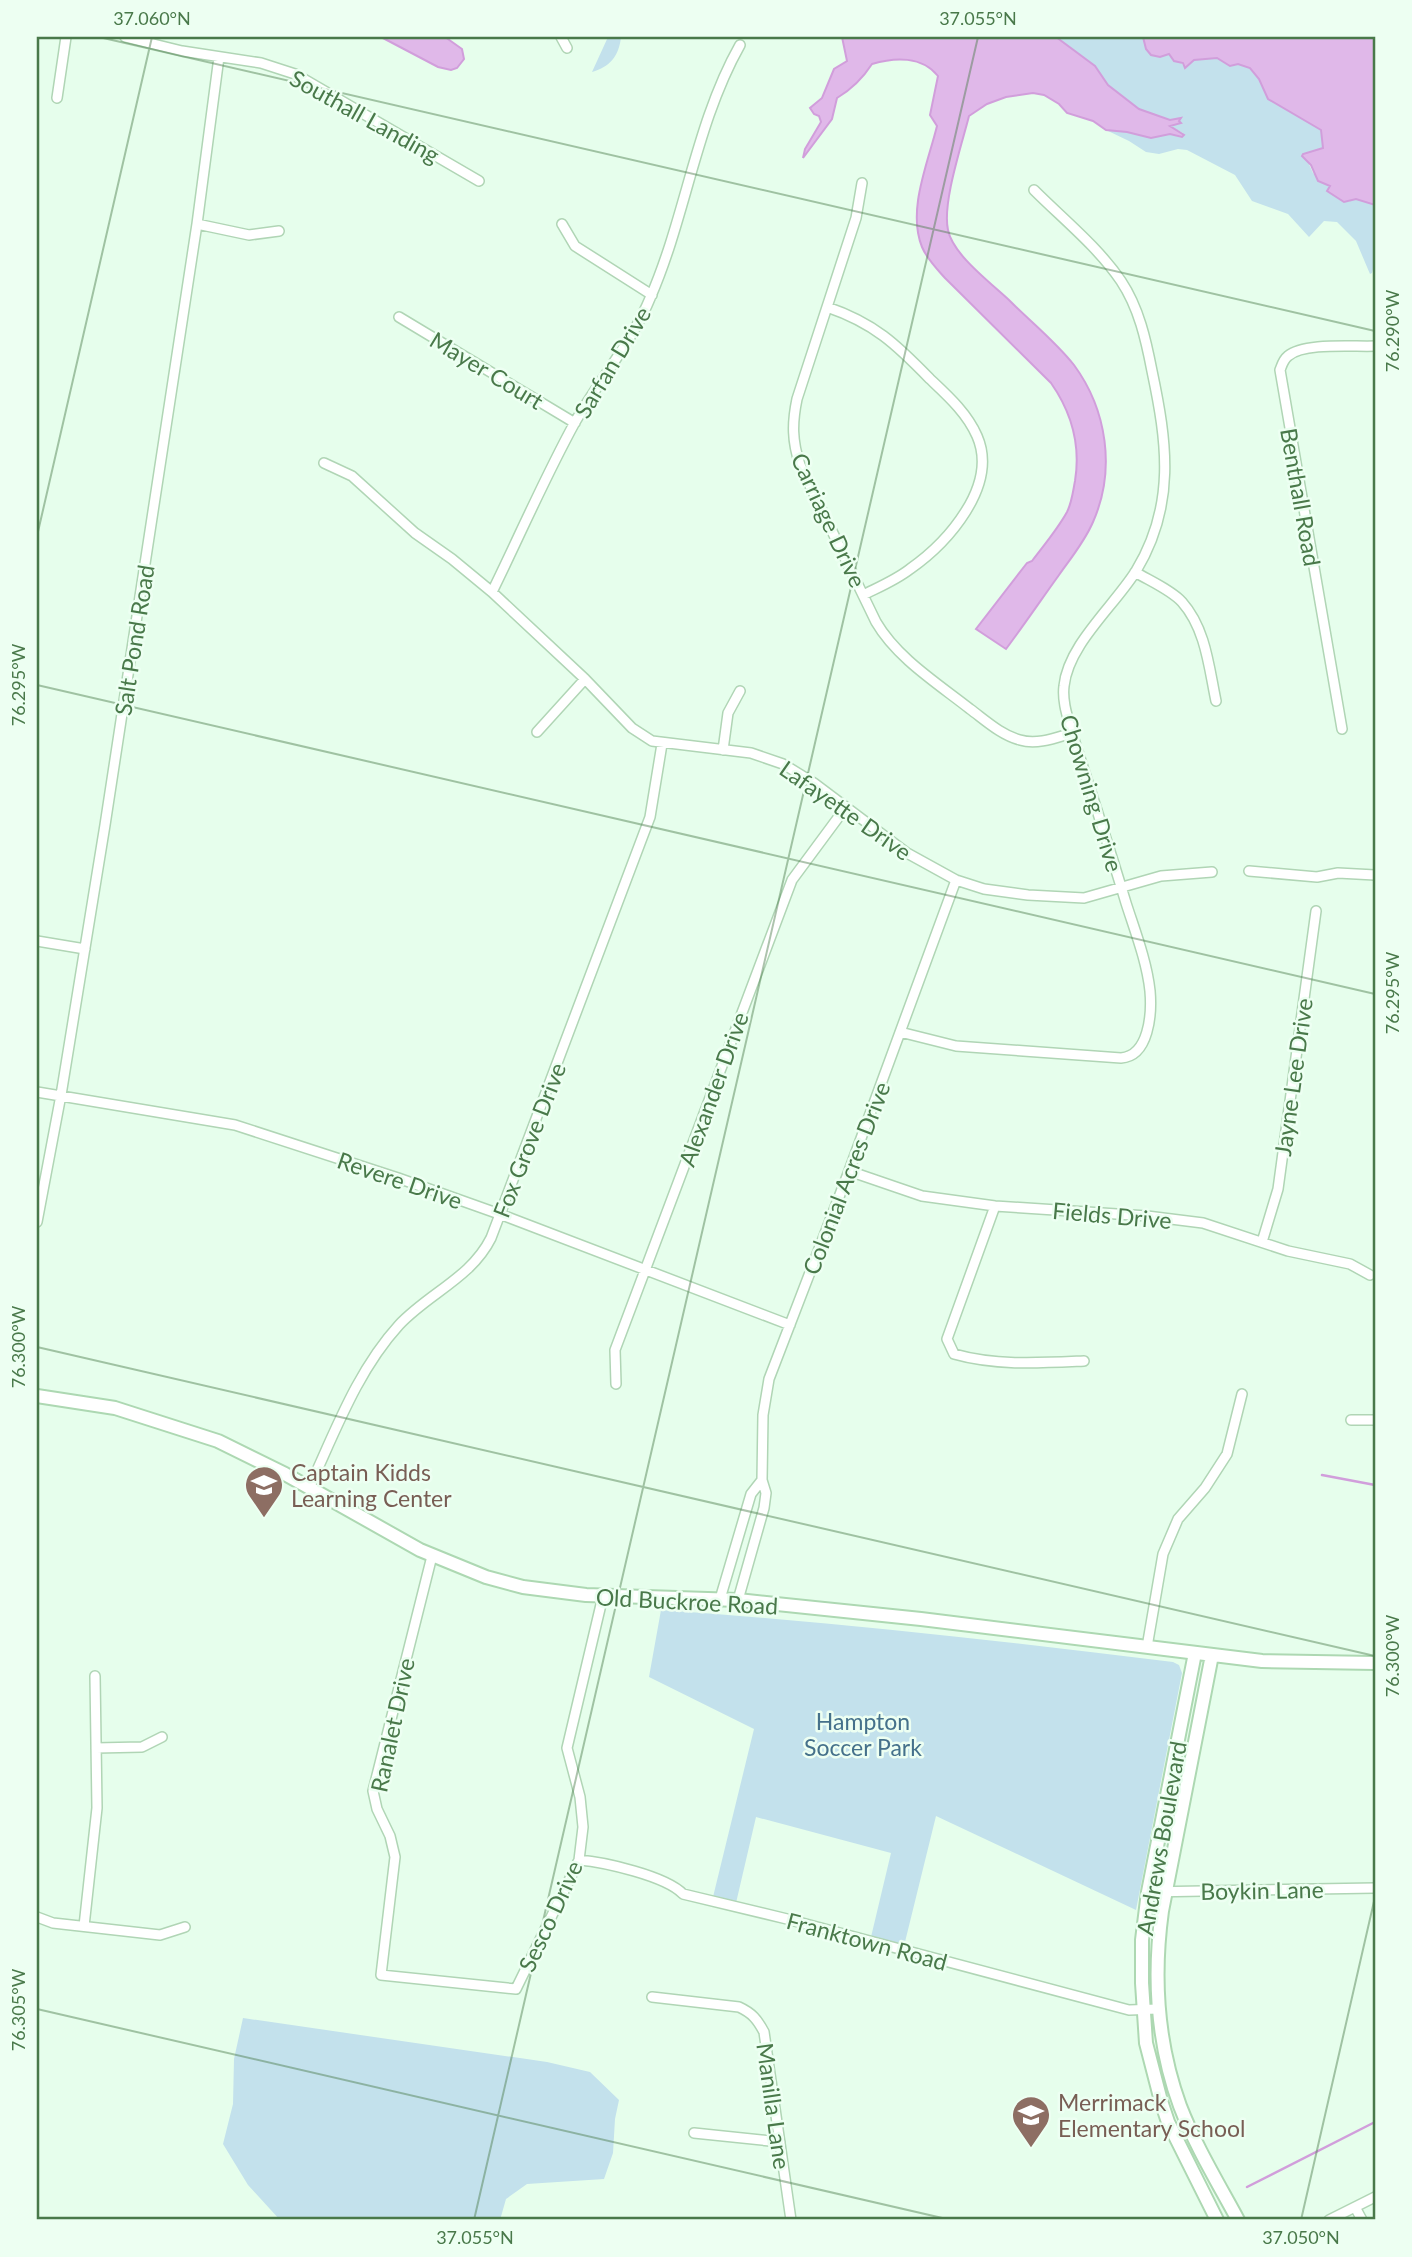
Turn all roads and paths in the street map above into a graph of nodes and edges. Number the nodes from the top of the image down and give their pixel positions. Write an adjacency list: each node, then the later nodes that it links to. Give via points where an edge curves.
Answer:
1 (66, 37): 7 (street)
2 (125, 37): 6 (street, Southall Landing)
3 (561, 37): 5 (street)
4 (740, 45): 14 (street, Sarfan Drive, via 706,124)
5 (567, 48)
6 (219, 57): 8 (street, Southall Landing, via 295,74); 11 (street, Salt Pond Road)
7 (57, 98)
8 (479, 181)
9 (862, 183): 15 (street, Carriage Drive, via 856,218)
10 (1034, 190): 20 (street, Chowning Drive, via 1107,261 1143,327 1163,425 1166,468 1154,533)
11 (197, 224): 13 (street, via 249,235); 39 (street, Salt Pond Road)
12 (562, 224): 14 (street, via 575,246)
13 (279, 232)
14 (652, 295): 18 (street, Sarfan Drive, via 637,327)
15 (827, 307): 22 (street, Carriage Drive, via 796,399 794,445); 22 (street, via 869,324 907,355 962,411 978,439 982,459 979,481 955,527 908,571)
16 (399, 317): 18 (street, Mayer Court)
17 (1375, 346): 26 (street, Benthall Road, via 1307,349 1289,354 1280,370)
18 (575, 424): 21 (street, Sarfan Drive)
19 (324, 463): 21 (street, Lafayette Drive, via 352,475 415,533)
20 (1135, 572): 25 (street, via 1181,600 1196,622); 28 (street, Chowning Drive, via 1067,668 1063,688)
21 (492, 592): 23 (street, Lafayette Drive)
22 (863, 594): 28 (street, Carriage Drive, via 884,635 902,654 990,724 1019,740 1033,742)
23 (585, 678): 27 (street); 29 (street, Lafayette Drive, via 637,733)
24 (740, 691): 30 (street, via 728,713)
25 (1216, 701)
26 (1342, 729)
27 (537, 732)
28 (1072, 733): 36 (street, Chowning Drive)
29 (662, 744): 30 (street, Lafayette Drive); 45 (street, Fox Grove Drive, via 650,817)
30 (723, 750): 31 (street, Lafayette Drive, via 783,764)
31 (846, 807): 35 (street, Lafayette Drive, via 907,853); 48 (street, Alexander Drive, via 792,880)
32 (1249, 871): 34 (street, via 1317,877)
33 (1212, 872): 36 (street, Lafayette Drive, via 1161,876)
34 (1375, 874)
35 (956, 880): 36 (street, Lafayette Drive, via 1000,893 1056,897 1084,898); 40 (street, Colonial Acres Drive)
36 (1122, 888): 40 (street, Chowning Drive, via 1150,993 1146,1033 1133,1055 1121,1058 956,1046)
37 (1316, 911): 47 (street, Jayne Lee Drive, via 1278,1189)
38 (37, 941): 39 (street)
39 (85, 949): 42 (street, Salt Pond Road)
40 (900, 1032): 43 (street, Colonial Acres Drive)
41 (37, 1092): 42 (street, Revere Drive)
42 (61, 1095): 45 (street, Revere Drive, via 235,1125); 46 (street, Salt Pond Road)
43 (849, 1171): 44 (street, Fields Drive, via 922,1196); 50 (street, Colonial Acres Drive)
44 (995, 1206): 47 (street, Fields Drive, via 1203,1223); 51 (street, via 947,1339 954,1353 1021,1363)
45 (502, 1215): 48 (street, Revere Drive); 58 (street, Fox Grove Drive, via 472,1267 423,1301 379,1349)
46 (37, 1223)
47 (1262, 1242): 49 (street, Fields Drive, via 1350,1264)
48 (646, 1269): 50 (street, Revere Drive); 52 (street, Alexander Drive, via 615,1350)
49 (1370, 1276)
50 (790, 1325): 57 (street, Colonial Acres Drive, via 764,1398)
51 (1084, 1362)
52 (616, 1384)
53 (1242, 1394): 63 (street, via 1227,1454 1178,1519 1163,1554)
54 (37, 1396): 58 (main road, Old Buckroe Road, via 116,1408 203,1435)
55 (1351, 1420): 56 (street)
56 (1375, 1420)
57 (762, 1480): 61 (street, Colonial Acres Drive, via 751,1494); 62 (street, Colonial Acres Drive, via 764,1508)
58 (309, 1488): 59 (main road, Old Buckroe Road)
59 (432, 1556): 60 (main road, Old Buckroe Road, via 506,1583); 77 (street, Ranalet Drive, via 373,1791 395,1857 381,1975)
60 (603, 1596): 61 (main road, Old Buckroe Road); 70 (street, Sesco Drive, via 566,1748 580,1797)
61 (720, 1599): 62 (main road, Old Buckroe Road)
62 (738, 1600): 63 (main road, Old Buckroe Road)
63 (1147, 1647): 64 (main road, Old Buckroe Road)
64 (1195, 1653): 65 (main road, Old Buckroe Road); 72 (main road, Andrews Boulevard)
65 (1212, 1655): 66 (main road, Old Buckroe Road); 73 (main road, Andrews Boulevard)
66 (1375, 1663)
67 (95, 1676): 69 (street)
68 (162, 1737): 69 (street, via 142,1746)
69 (96, 1748): 75 (street, via 97,1808)
70 (579, 1860): 77 (street, Sesco Drive); 80 (street, Franktown Road, via 643,1874 677,1887 683,1894)
71 (1375, 1888): 73 (street, Boykin Lane)
72 (1148, 1892): 73 (street, Boykin Lane); 80 (main road, Andrews Boulevard, via 1142,1940)
73 (1165, 1892): 79 (main road, Andrews Boulevard, via 1158,1937)
74 (37, 1917): 75 (street)
75 (84, 1926): 76 (street, via 160,1935)
76 (185, 1927)
77 (516, 1989)
78 (652, 1997): 82 (street, Manilla Lane, via 739,2007 757,2019 764,2032)
79 (1158, 2009): 80 (street, Franktown Road); 87 (main road, Andrews Boulevard, via 1181,2106)
80 (1144, 2011): 86 (main road, Andrews Boulevard, via 1146,2043 1164,2111)
81 (694, 2133): 82 (street)
82 (779, 2142): 85 (street, Manilla Lane)
83 (1375, 2197): 84 (street)
84 (1355, 2207): 88 (street); 89 (street)
85 (791, 2220)
86 (1217, 2220)
87 (1238, 2220)
88 (1328, 2220)
89 (1362, 2220)

